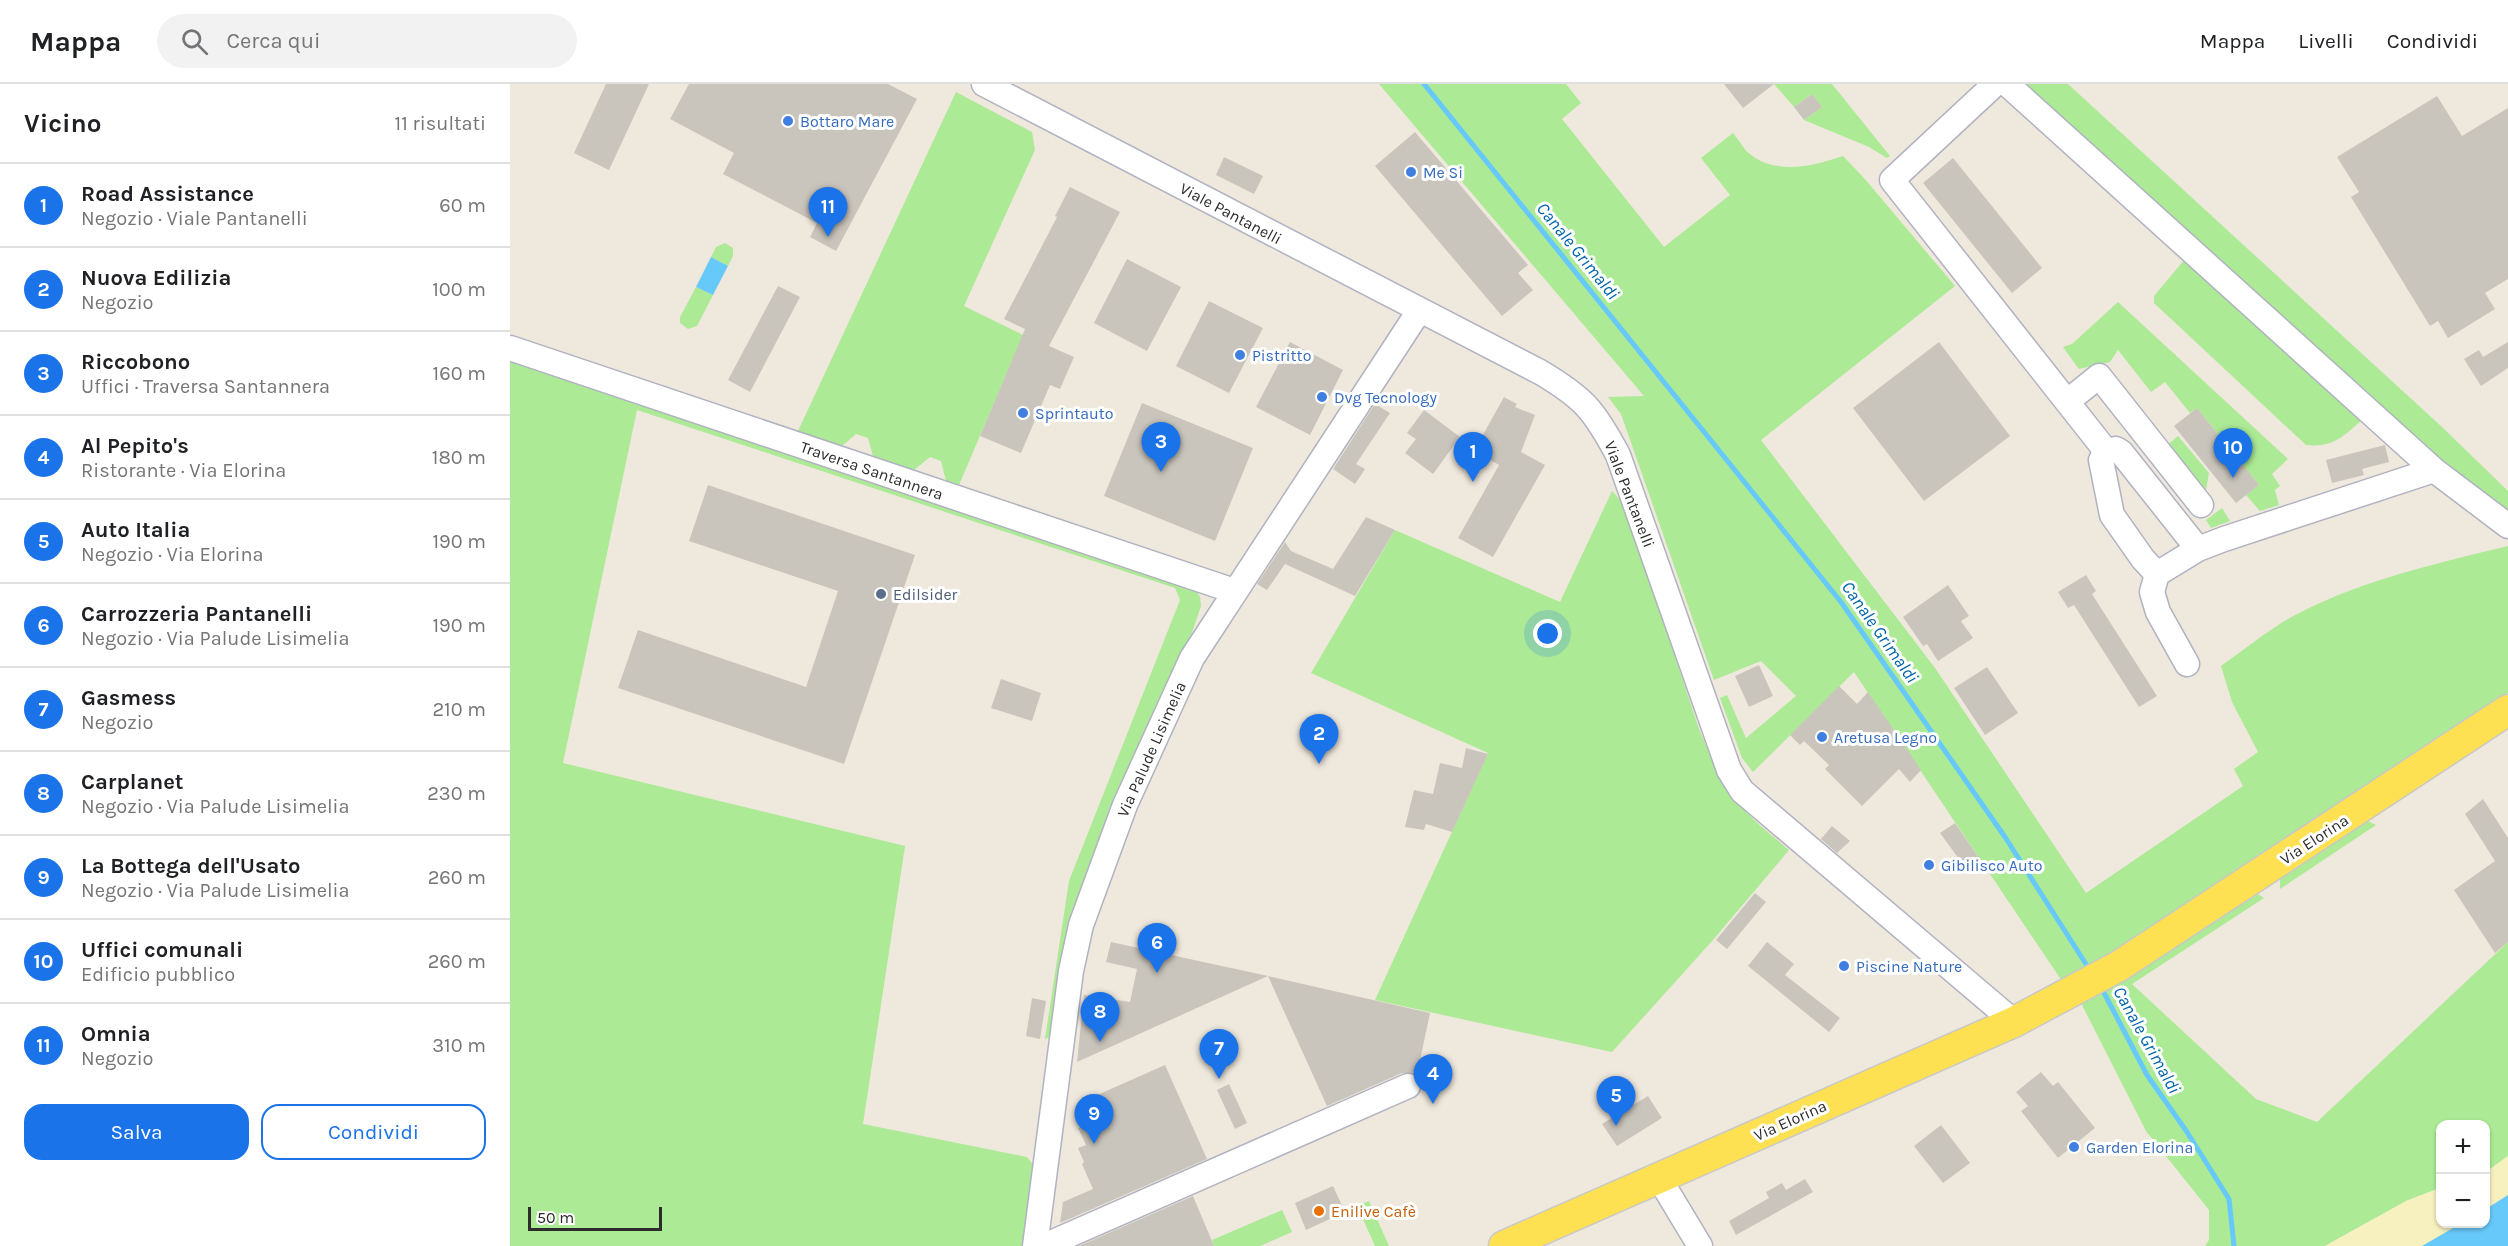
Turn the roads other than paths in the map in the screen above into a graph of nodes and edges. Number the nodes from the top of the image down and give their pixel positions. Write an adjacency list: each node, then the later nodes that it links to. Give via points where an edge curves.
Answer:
1 (984, 84): 4 (street, Viale Pantanelli)
2 (1995, 84): 6 (street, via 1892,180)
3 (2007, 84): 8 (street)
4 (1419, 311): 13 (street, Via Palude Lisimelia); 16 (street, Viale Pantanelli, via 1540,372 1565,387 1593,412 1618,455 1729,770 1742,791)
5 (510, 348): 13 (street, Traversa Santannera)
6 (2068, 401): 7 (street); 9 (street, via 2099,376)
7 (2106, 451): 11 (street, via 2121,452); 12 (street, via 2101,460 2112,515)
8 (2434, 470): 10 (street); 11 (street)
9 (2201, 505)
10 (2508, 526)
11 (2198, 549): 12 (street)
12 (2157, 574): 14 (street, via 2152,591 2158,612)
13 (1234, 591): 19 (street, Via Palude Lisimelia, via 1191,658 1125,805 1081,925 1071,971)
14 (2187, 664)
15 (2508, 710): 16 (main road, Via Elorina, via 2119,966)
16 (2014, 1022): 18 (main road, Via Elorina)
17 (1408, 1086): 20 (street)
18 (1659, 1178): 21 (main road, Via Elorina); 22 (street)
19 (1035, 1246)
20 (1044, 1246)
21 (1504, 1246)
22 (1700, 1246)

